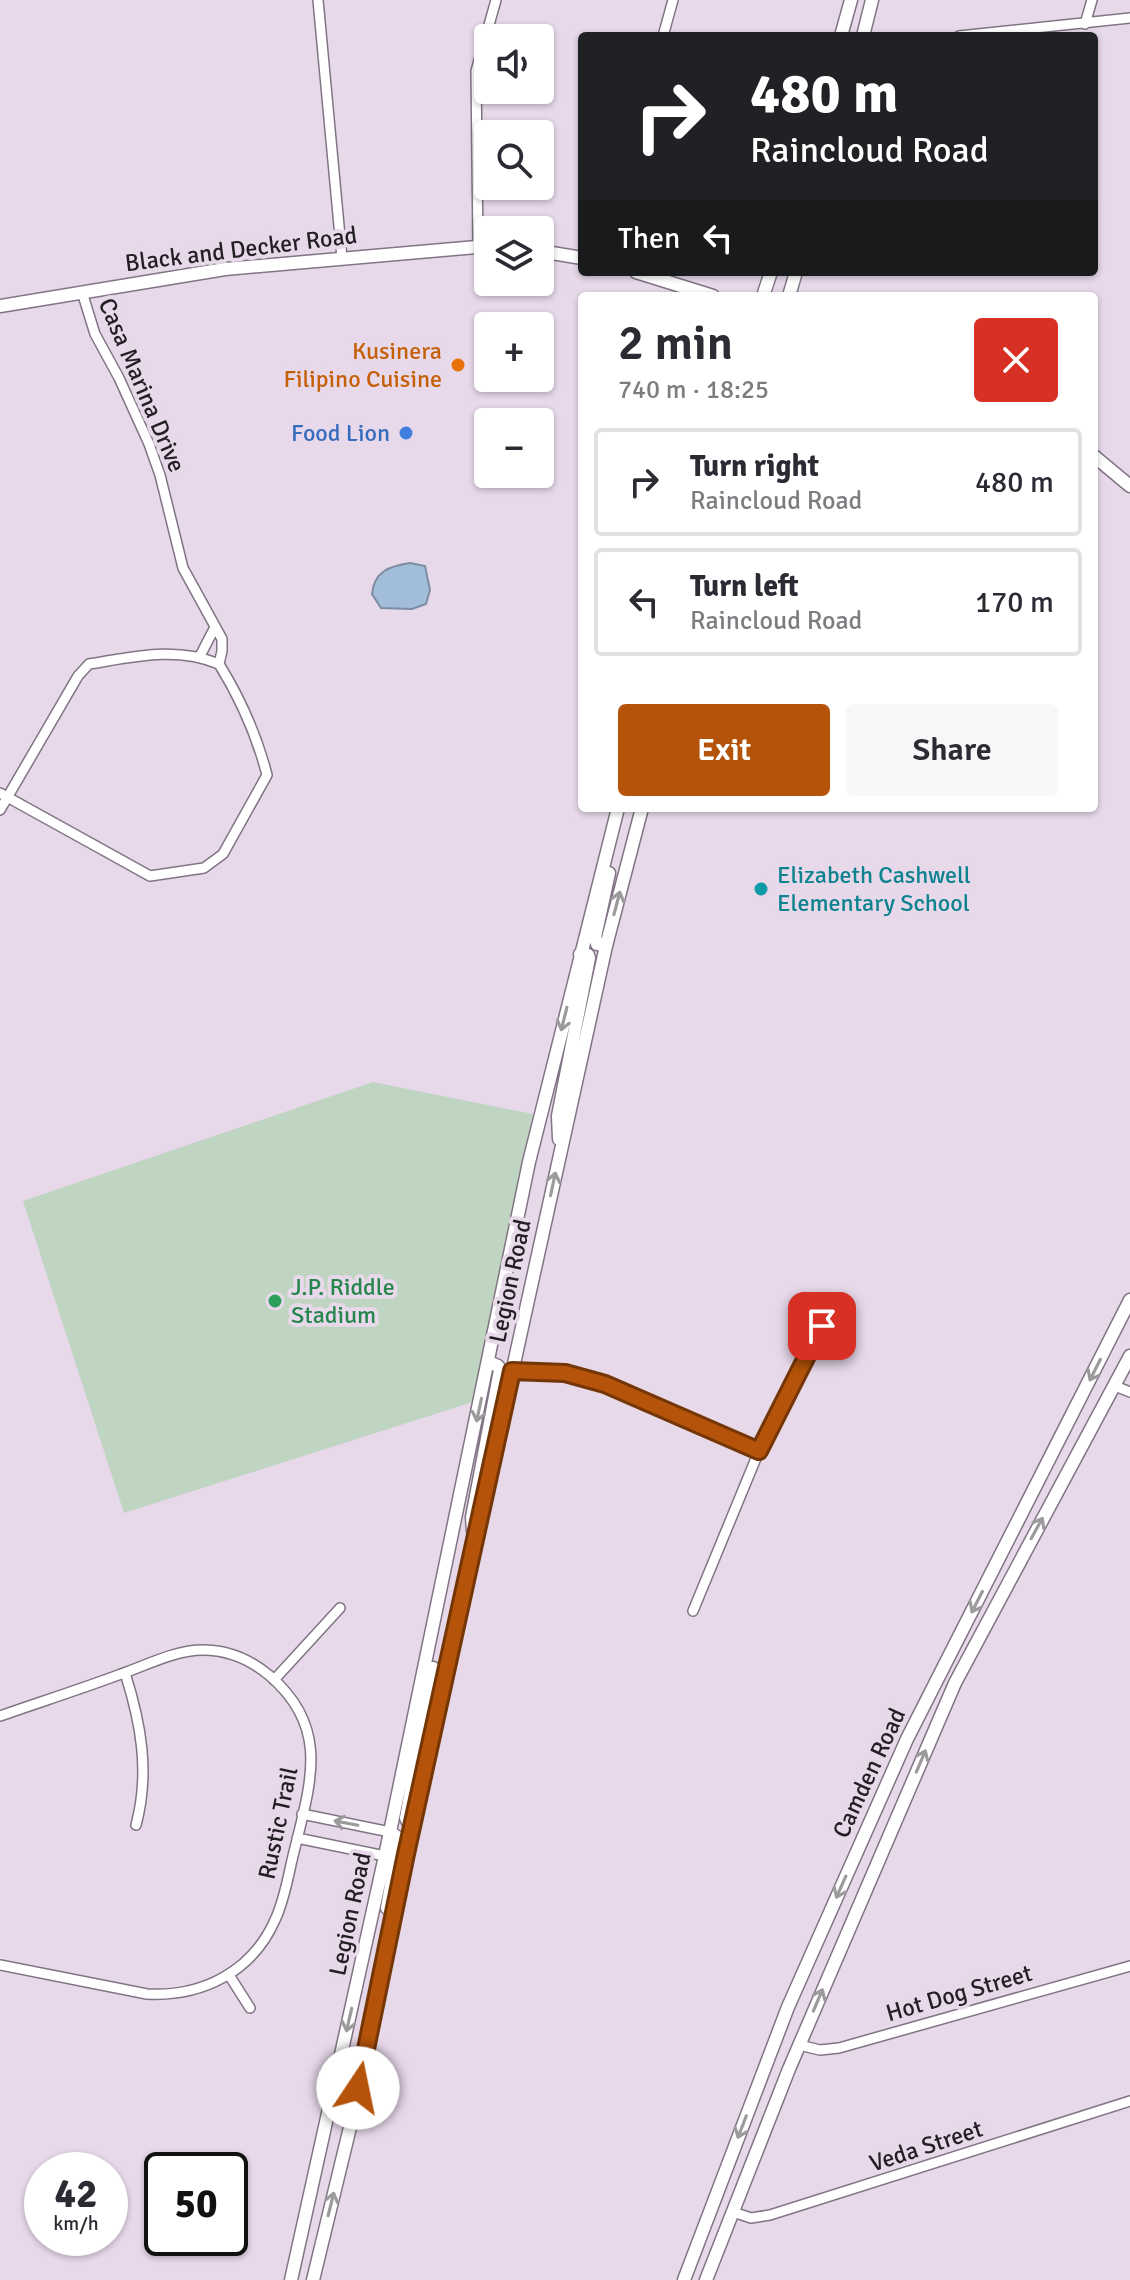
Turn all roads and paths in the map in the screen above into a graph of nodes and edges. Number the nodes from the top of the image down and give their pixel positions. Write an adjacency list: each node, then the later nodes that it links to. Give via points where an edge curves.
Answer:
1 (318, 0): 17 (street)
2 (496, 0): 13 (street, via 476,71)
3 (673, 0): 9 (street)
4 (851, 0): 10 (main road)
5 (872, 0): 11 (main road)
6 (1092, 0): 8 (street)
7 (1130, 18): 8 (street)
8 (1085, 24): 12 (street)
9 (664, 32)
10 (842, 32)
11 (864, 32)
12 (1001, 32)
13 (482, 216)
14 (474, 247): 17 (main road, Black and Decker Road)
15 (554, 253): 16 (main road)
16 (578, 257)
17 (342, 258): 19 (main road, Black and Decker Road, via 225,269)
18 (649, 276): 20 (main road)
19 (82, 292): 21 (main road, Black and Decker Road); 24 (street, Casa Marina Drive, via 95,334 149,444 183,568)
20 (700, 292)
21 (0, 306)
22 (1098, 459): 23 (main road)
23 (1130, 486)
24 (215, 627): 25 (street); 26 (street, Casa Marina Drive)
25 (207, 641): 26 (street); 27 (street)
26 (222, 651): 28 (street, Casa Marina Drive)
27 (200, 656): 28 (street); 29 (street, via 157,653 89,664)
28 (219, 664): 29 (street, via 233,686 267,775 223,854 204,868 150,876)
29 (4, 795): 30 (street)
30 (0, 810)
31 (617, 812): 35 (main road, Legion Road)
32 (625, 812): 34 (main road, via 595,937 597,944)
33 (641, 812): 34 (main road, Legion Road, one-way to 33)
34 (606, 946): 36 (main road, Legion Road)
35 (580, 954): 36 (main road, via 589,958 558,1116); 40 (main road, Legion Road, one-way to 40, via 529,1162)
36 (559, 1158): 41 (main road, Legion Road, one-way to 36)
37 (1130, 1300): 68 (main road, Camden Road, one-way to 68, via 901,1752 788,2007)
38 (822, 1326): 44 (street)
39 (1130, 1356): 42 (main road, Camden Road)
40 (489, 1362): 45 (main road, via 500,1370 472,1517); 48 (main road, Legion Road, one-way to 48)
41 (512, 1371): 44 (street, via 565,1373 605,1384); 45 (main road, Legion Road)
42 (1115, 1386): 43 (street); 63 (main road, Camden Road, one-way to 42, via 955,1683)
43 (1130, 1392)
44 (759, 1451): 47 (street)
45 (476, 1538): 54 (main road, Legion Road)
46 (340, 1608): 50 (street)
47 (693, 1611)
48 (433, 1630): 54 (main road, via 437,1646 406,1818); 55 (main road, Legion Road)
49 (125, 1673): 50 (street, Rustic Trail, via 200,1650 247,1660); 51 (street, Rustic Trail); 53 (street, via 143,1759)
50 (274, 1680): 52 (street, Rustic Trail, via 297,1705 310,1735 311,1770)
51 (0, 1716)
52 (302, 1814): 55 (street, one-way to 52); 56 (street, Rustic Trail)
53 (136, 1825)
54 (412, 1827): 58 (main road, Legion Road)
55 (390, 1832): 57 (main road, Legion Road); 58 (main road, via 398,1841 381,1944)
56 (297, 1838): 57 (street); 61 (street, Rustic Trail, via 276,1919 260,1947)
57 (385, 1856): 66 (main road, Legion Road, one-way to 66)
58 (386, 1954): 67 (main road, Legion Road, one-way to 58)
59 (0, 1965): 61 (street, Rustic Trail, via 163,1995 198,1990)
60 (1130, 1966): 63 (street, Hot Dog Street, via 839,2048)
61 (229, 1975): 62 (street)
62 (250, 2008)
63 (799, 2045): 65 (main road, Camden Road)
64 (1130, 2101): 65 (street, Veda Street, via 760,2218)
65 (733, 2212): 69 (main road, Camden Road)
66 (291, 2280)
67 (313, 2280)
68 (684, 2280)
69 (706, 2280)

